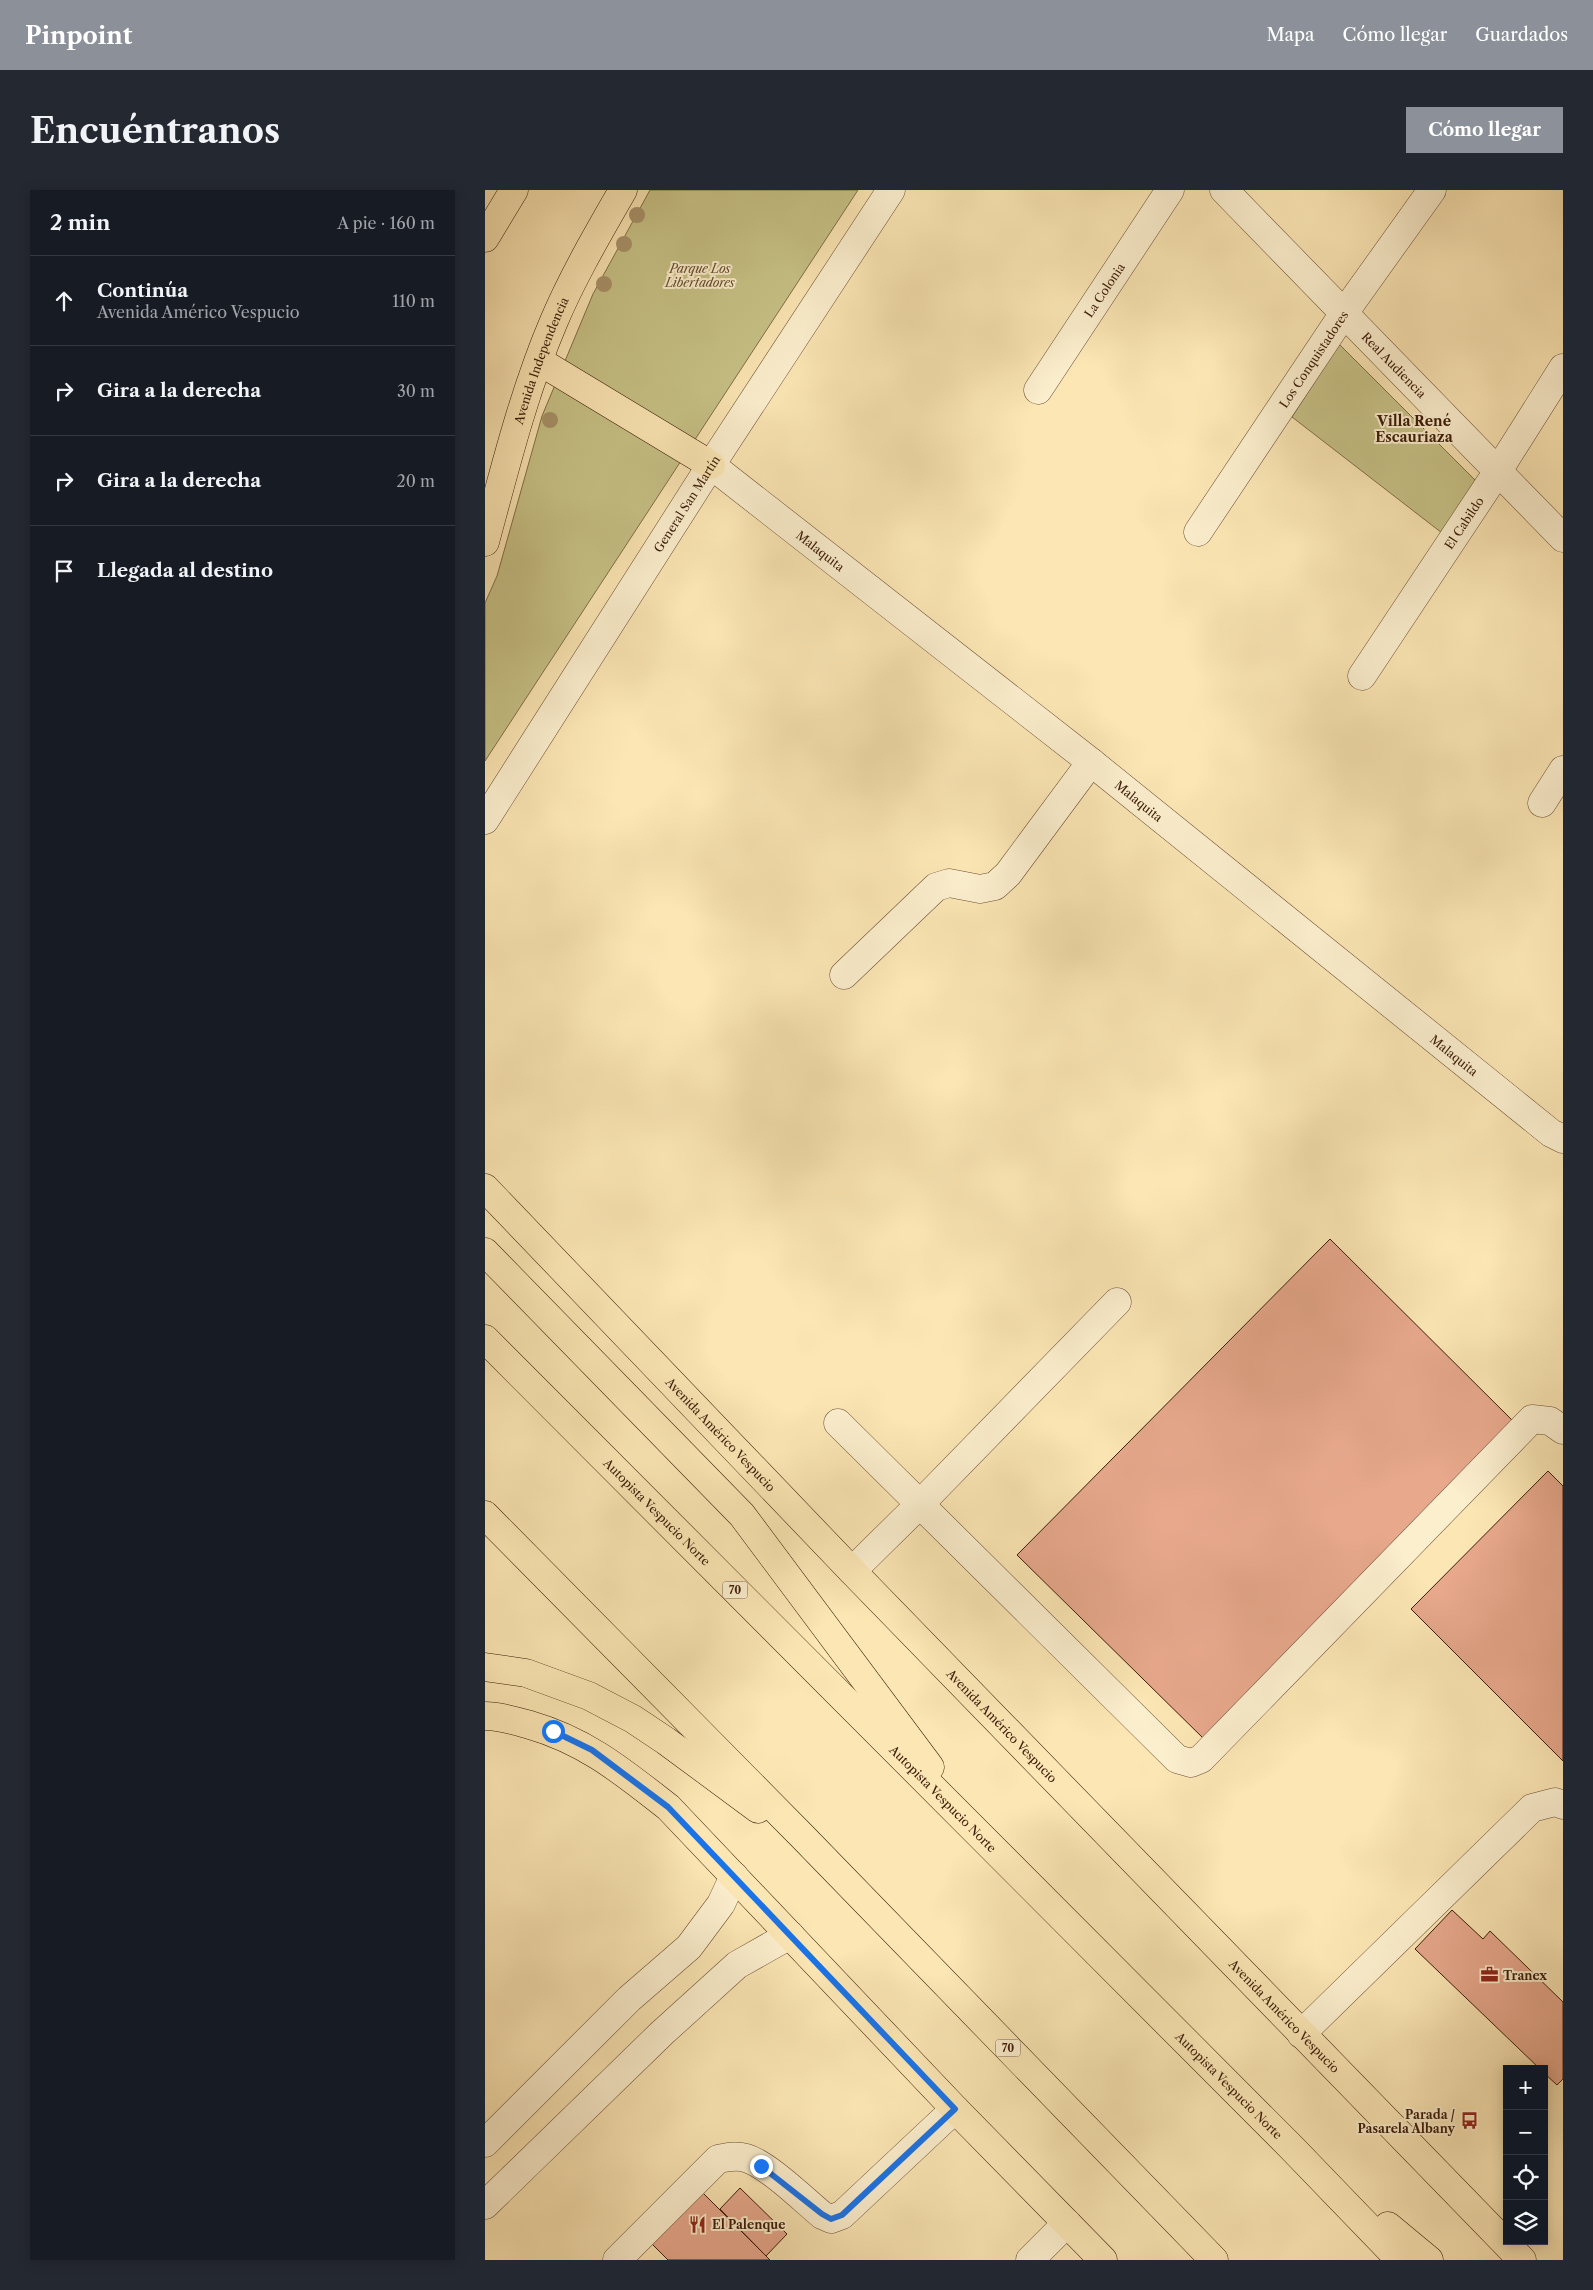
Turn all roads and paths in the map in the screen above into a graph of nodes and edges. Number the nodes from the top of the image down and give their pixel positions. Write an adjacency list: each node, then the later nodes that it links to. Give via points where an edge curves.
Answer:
1 (514, 190): 7 (main road)
2 (623, 190): 9 (main road, Avenida Independencia, via 554,320)
3 (891, 190): 12 (street, General San Martín)
4 (1170, 190): 11 (street, La Colonia)
5 (1224, 190): 8 (street, Real Audiencia)
6 (1432, 190): 8 (street, Los Conquistadores)
7 (485, 238)
8 (1344, 313): 13 (street, Real Audiencia); 14 (street, Los Conquistadores)
9 (539, 361): 12 (main road); 16 (main road, Avenida Independencia)
10 (1563, 368): 13 (street, El Cabildo)
11 (1038, 390)
12 (711, 465): 18 (street, Malaquita); 21 (street, General San Martín)
13 (1498, 471): 15 (street, Real Audiencia); 17 (street, El Cabildo)
14 (1198, 532)
15 (1563, 538)
16 (485, 542)
17 (1362, 676)
18 (1091, 762): 22 (street, via 1008,874 995,886 980,889 949,883 936,887); 23 (street, Malaquita, via 1543,1127)
19 (1563, 770): 20 (street)
20 (1542, 803)
21 (485, 820)
22 (844, 975)
23 (1563, 1139)
24 (485, 1188): 32 (main road, Avenida Américo Vespucio)
25 (485, 1252): 37 (main road, via 742,1515)
26 (1117, 1302): 30 (street)
27 (485, 1339): 37 (main road, Autopista Vespucio Norte / 70)
28 (838, 1423): 30 (street)
29 (1563, 1430): 30 (street, via 1550,1421 1532,1419 1201,1759 1191,1763 1177,1759)
30 (920, 1504): 32 (street)
31 (485, 1515): 36 (main road, 70)
32 (851, 1571): 40 (main road, Avenida Américo Vespucio)
33 (485, 1666): 36 (main road, via 526,1673 589,1696 624,1714 666,1741 724,1786)
34 (485, 1716): 38 (main road, via 553,1731 592,1750 668,1807)
35 (1563, 1805): 40 (street, via 1555,1802 1532,1808)
36 (802, 1836): 49 (main road, 70)
37 (985, 1841): 43 (main road, Autopista Vespucio Norte / 70)
38 (734, 1876): 39 (main road); 42 (street, via 721,1904 689,1947 629,1999)
39 (790, 1935): 41 (main road); 44 (street, via 737,1966 662,2033)
40 (1301, 2034): 52 (main road, Avenida Américo Vespucio)
41 (955, 2109): 45 (main road); 46 (street, via 842,2215 831,2219 822,2214 761,2166 740,2157 719,2159)
42 (485, 2143)
43 (1291, 2147): 50 (main road, Autopista Vespucio Norte / 70); 51 (main road)
44 (485, 2205)
45 (1067, 2223): 47 (street); 48 (main road)
46 (617, 2260)
47 (1030, 2260)
48 (1103, 2260)
49 (1214, 2260)
50 (1400, 2260)
51 (1429, 2260)
52 (1522, 2260)

